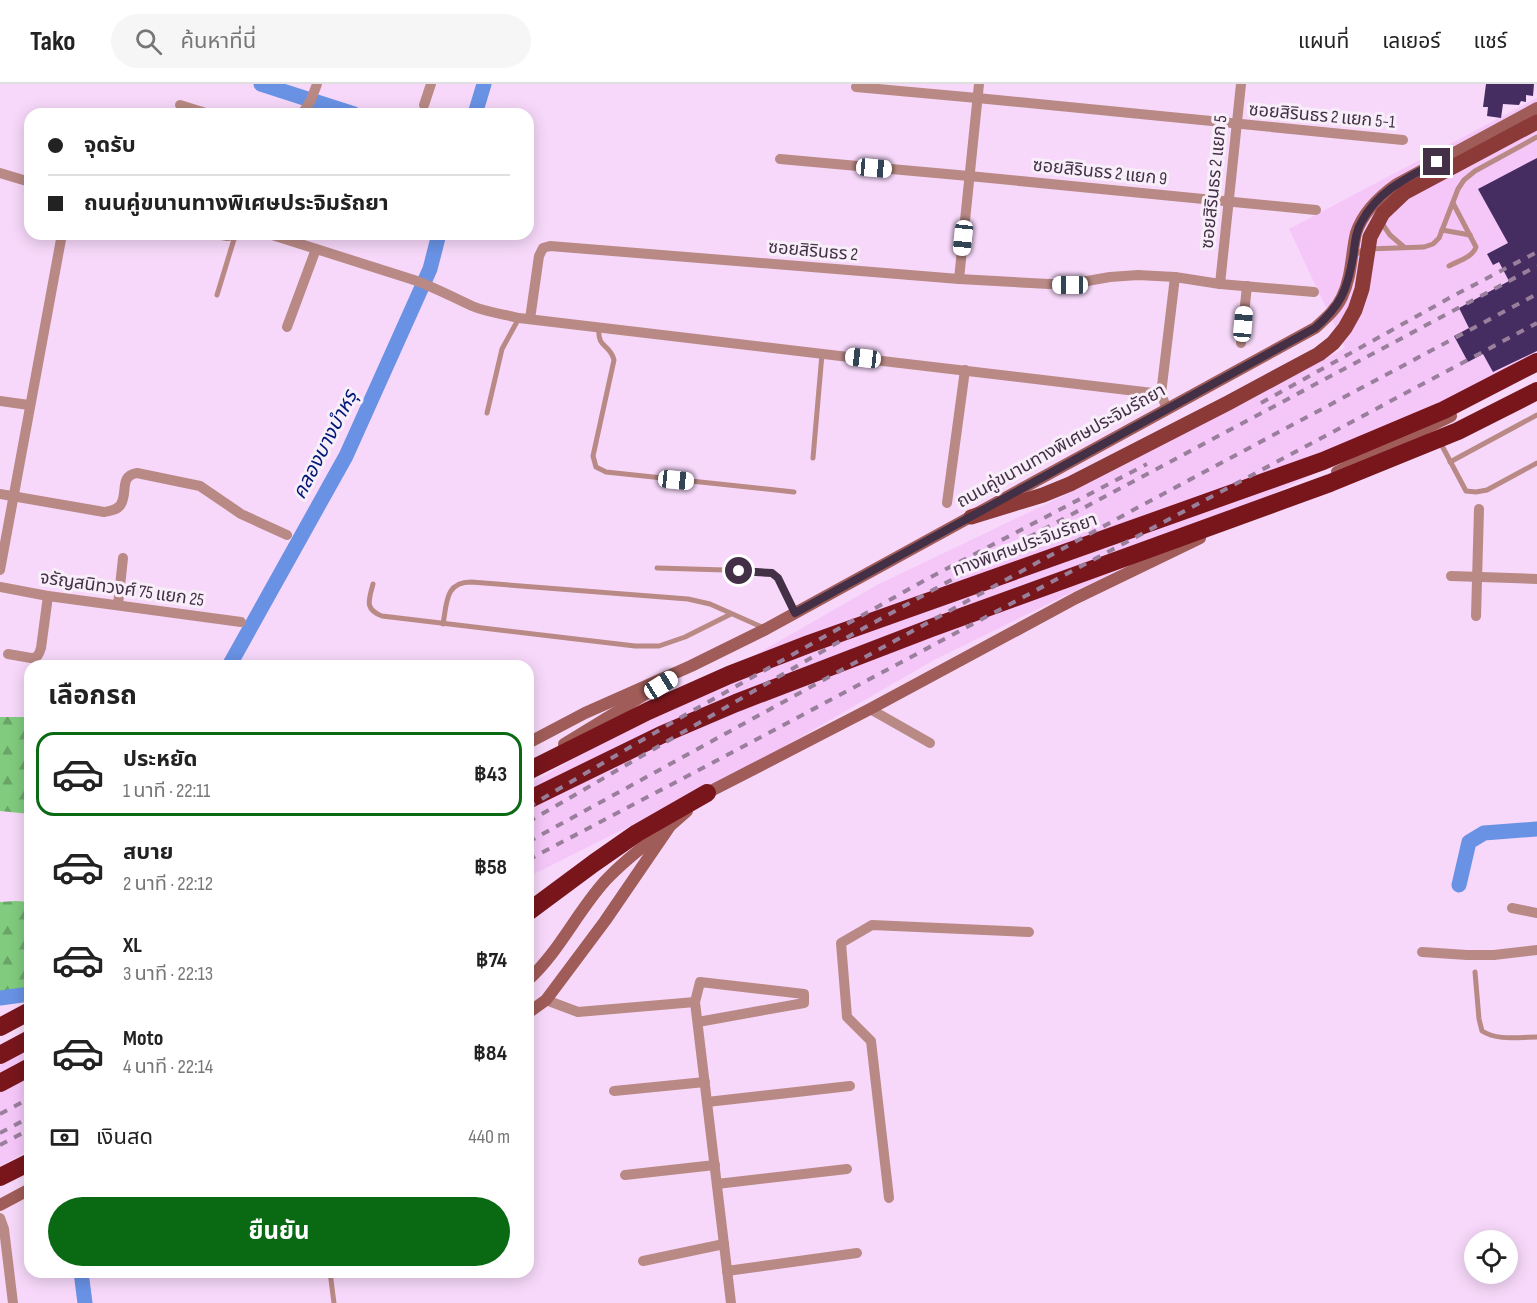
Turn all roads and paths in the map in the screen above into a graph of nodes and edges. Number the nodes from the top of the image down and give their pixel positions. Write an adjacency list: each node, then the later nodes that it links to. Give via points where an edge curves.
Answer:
1 (317, 84): 10 (street)
2 (431, 84): 8 (street)
3 (979, 84): 6 (street)
4 (1240, 84): 13 (street, ซอยสิรินธร 2 แยก 5)
5 (856, 87): 6 (street, ซอยสิรินธร 2 แยก 5-1)
6 (977, 98): 13 (street, ซอยสิรินธร 2 แยก 5-1); 18 (street)
7 (180, 105): 9 (street)
8 (423, 105)
9 (190, 108)
10 (306, 108)
11 (1537, 108): 20 (main road, ถนนคู่ขนานทางพิเศษประจิมรัถยา)
12 (1537, 122): 63 (main road, via 1404,193 1383,213 1370,237 1355,310 1333,343 1319,354 1070,484)
13 (1237, 124): 15 (street, ซอยสิรินธร 2 แยก 5-1); 21 (street, ซอยสิรินธร 2 แยก 5)
14 (1537, 137): 22 (lane, via 1475,171 1464,180)
15 (1403, 140)
16 (780, 159): 18 (street, ซอยสิรินธร 2 แยก 9)
17 (0, 173): 19 (street)
18 (969, 176): 21 (street, ซอยสิรินธร 2 แยก 9); 34 (street)
19 (24, 180)
20 (1381, 196): 29 (lane, via 1380,221); 31 (main road, ถนนคู่ขนานทางพิเศษประจิมรัถยา, via 1360,223)
21 (1228, 201): 23 (street, ซอยสิรินธร 2 แยก 9); 35 (street, ซอยสิรินธร 2 แยก 5)
22 (1453, 203): 24 (lane); 25 (lane)
23 (1316, 210)
24 (1442, 230): 25 (lane); 29 (lane, via 1432,244)
25 (1470, 235): 32 (lane, via 1476,250)
26 (61, 240): 50 (street)
27 (234, 240): 38 (lane)
28 (288, 240): 30 (street)
29 (1404, 247): 31 (lane, via 1368,249)
30 (316, 249): 39 (street, via 434,287 472,306); 40 (street)
31 (1352, 258): 51 (main road, ถนนคู่ขนานทางพิเศษประจิมรัถยา, via 1341,299 1315,328)
32 (1449, 266)
33 (1175, 277): 34 (street, ซอยสิรินธร 2, via 1110,277 1070,285); 35 (street, ซอยสิรินธร 2); 48 (street)
34 (959, 279): 39 (street, ซอยสิรินธร 2, via 550,246 543,248 539,256)
35 (1220, 284): 36 (street, ซอยสิรินธร 2)
36 (1247, 286): 37 (street, ซอยสิรินธร 2); 42 (street)
37 (1314, 292)
38 (217, 295)
39 (524, 318): 41 (street); 52 (lane, via 502,349)
40 (287, 327)
41 (599, 328): 43 (street); 58 (lane, via 601,344 613,354 614,360 593,456 596,467 606,472)
42 (1241, 343)
43 (822, 353): 45 (street); 55 (lane)
44 (1537, 363): 87 (highway, ทางพิเศษประจิมรัถยา, via 1444,410 1323,461 729,675)
45 (965, 370): 48 (street); 61 (street)
46 (1537, 371): 54 (main road)
47 (1537, 392): 89 (highway, via 1330,483 981,609 736,703)
48 (1161, 394): 51 (street)
49 (0, 401): 50 (street)
50 (29, 405): 60 (street)
51 (1167, 408): 63 (main road, ถนนคู่ขนานทางพิเศษประจิมรัถยา)
52 (487, 413)
53 (1537, 415): 56 (lane)
54 (1431, 426): 56 (lane); 83 (main road, via 1076,598)
55 (813, 458)
56 (1450, 462): 57 (lane, via 1466,490 1476,492)
57 (1537, 463)
58 (794, 492)
59 (0, 494): 60 (street)
60 (13, 496): 64 (street, via 104,512 122,504 127,477 137,473 200,486 241,514); 67 (street)
61 (947, 504)
62 (1479, 509): 69 (street)
63 (971, 517): 75 (main road, ถนนคู่ขนานทางพิเศษประจิมรัถยา)
64 (287, 536)
65 (123, 558): 74 (street)
66 (657, 568): 75 (lane, via 772,573)
67 (0, 570)
68 (1451, 576): 69 (street)
69 (1476, 577): 70 (street); 77 (street)
70 (1537, 579)
71 (373, 584): 79 (lane, via 369,603 374,613)
72 (0, 588): 73 (street, จรัญสนิทวงศ์ 75 แยก 25)
73 (48, 596): 74 (street, จรัญสนิทวงศ์ 75 แยก 25); 81 (street, via 38,656)
74 (117, 606): 78 (street, จรัญสนิทวงศ์ 75 แยก 25)
75 (795, 613): 80 (main road, ถนนคู่ขนานทางพิเศษประจิมรัถยา)
76 (731, 614): 79 (lane, via 659,646); 79 (lane, via 688,599 463,582 457,583 449,594); 80 (lane)
77 (1476, 616)
78 (241, 622)
79 (443, 624)
80 (766, 629): 82 (main road, ถนนคู่ขนานทางพิเศษประจิมรัถยา)
81 (8, 654)
82 (691, 666): 84 (main road, ถนนคู่ขนานทางพิเศษประจิมรัถยา); 86 (main road)
83 (870, 709): 85 (street); 88 (main road)
84 (534, 740)
85 (930, 743)
86 (534, 760)
87 (534, 768)
88 (707, 793): 90 (main road); 91 (highway, via 637,833)
89 (534, 797)
90 (670, 826): 98 (main road, via 605,881); 99 (main road)
91 (534, 907)
92 (1512, 908): 93 (street)
93 (1537, 913)
94 (1029, 932): 121 (street, via 872,925 841,943 847,1017 871,1041)
95 (1537, 950): 96 (street, via 1494,955)
96 (1422, 952)
97 (1475, 972): 105 (lane, via 1482,1031 1499,1038)
98 (534, 974)
99 (546, 1000): 100 (street, via 578,1012); 101 (main road)
100 (695, 1002): 103 (street); 103 (street, via 700,982 804,994 804,1003)
101 (534, 1009)
102 (24, 1014): 104 (highway)
103 (698, 1022): 109 (street)
104 (0, 1027)
105 (1537, 1037)
106 (24, 1038): 107 (highway)
107 (0, 1054)
108 (24, 1070): 110 (highway)
109 (705, 1082): 112 (street); 113 (street)
110 (0, 1083)
111 (850, 1086): 113 (street)
112 (614, 1091)
113 (707, 1102): 115 (street)
114 (24, 1165): 118 (highway)
115 (715, 1165): 117 (street); 119 (street)
116 (847, 1169): 119 (street)
117 (625, 1175)
118 (0, 1177)
119 (717, 1184): 124 (street)
120 (24, 1192): 122 (main road)
121 (890, 1198)
122 (0, 1205)
123 (0, 1218): 129 (street)
124 (724, 1245): 126 (street); 127 (street)
125 (857, 1253): 127 (street)
126 (643, 1261)
127 (728, 1271): 131 (street)
128 (331, 1278): 130 (lane)
129 (13, 1303)
130 (334, 1303)
131 (731, 1303)

